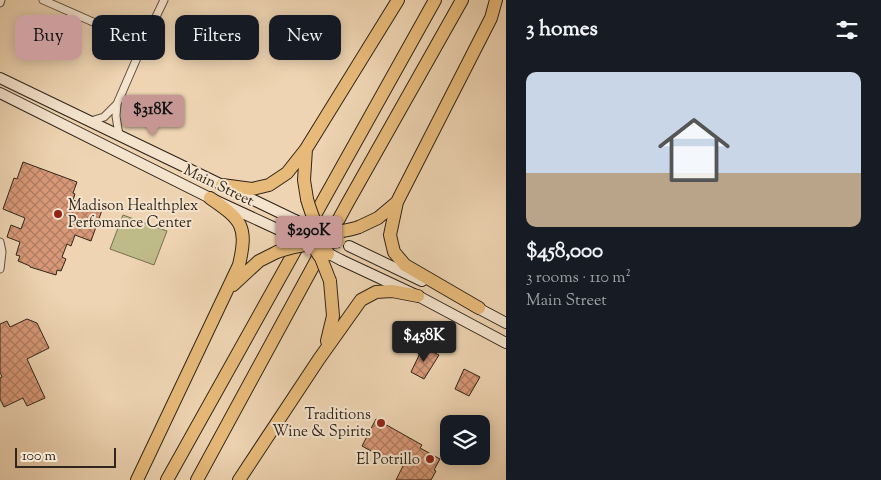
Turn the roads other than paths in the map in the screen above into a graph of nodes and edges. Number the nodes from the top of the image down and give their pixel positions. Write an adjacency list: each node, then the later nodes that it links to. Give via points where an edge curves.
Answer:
1 (43, 0): 8 (street)
2 (164, 0): 7 (street)
3 (398, 0): 15 (highway)
4 (435, 0): 31 (highway)
5 (462, 0): 32 (highway)
6 (496, 0): 18 (highway, via 491,18)
7 (157, 15)
8 (92, 22)
9 (136, 60): 12 (street)
10 (0, 78): 13 (main road, Main Street)
11 (0, 93): 17 (main road, Main Street)
12 (117, 104): 13 (street, via 104,117); 14 (street)
13 (91, 122): 14 (main road, Main Street)
14 (120, 135): 16 (main road, Main Street)
15 (306, 149): 16 (highway, via 287,174 270,185 252,189); 20 (highway, bridge, via 304,180 313,220)
16 (222, 185): 20 (main road, Main Street)
17 (210, 198): 19 (main road, Main Street); 24 (highway, via 236,218 244,243 239,265)
18 (397, 202): 20 (highway, bridge, via 378,218 359,227); 26 (highway, via 390,235 394,252 405,265)
19 (291, 235): 20 (highway, bridge)
20 (313, 236): 22 (highway, bridge); 24 (highway, bridge, via 259,261); 25 (main road, Main Street, bridge, via 341,260); 29 (highway, bridge, via 330,281 333,316)
21 (0, 242): 23 (street)
22 (344, 244): 26 (main road)
23 (0, 269)
24 (225, 294): 30 (highway)
25 (418, 296): 28 (main road, Main Street); 29 (highway, via 384,291 360,300)
26 (479, 308): 27 (main road)
27 (506, 323)
28 (506, 343)
29 (319, 359): 33 (highway)
30 (137, 480)
31 (166, 480)
32 (197, 480)
33 (239, 480)

